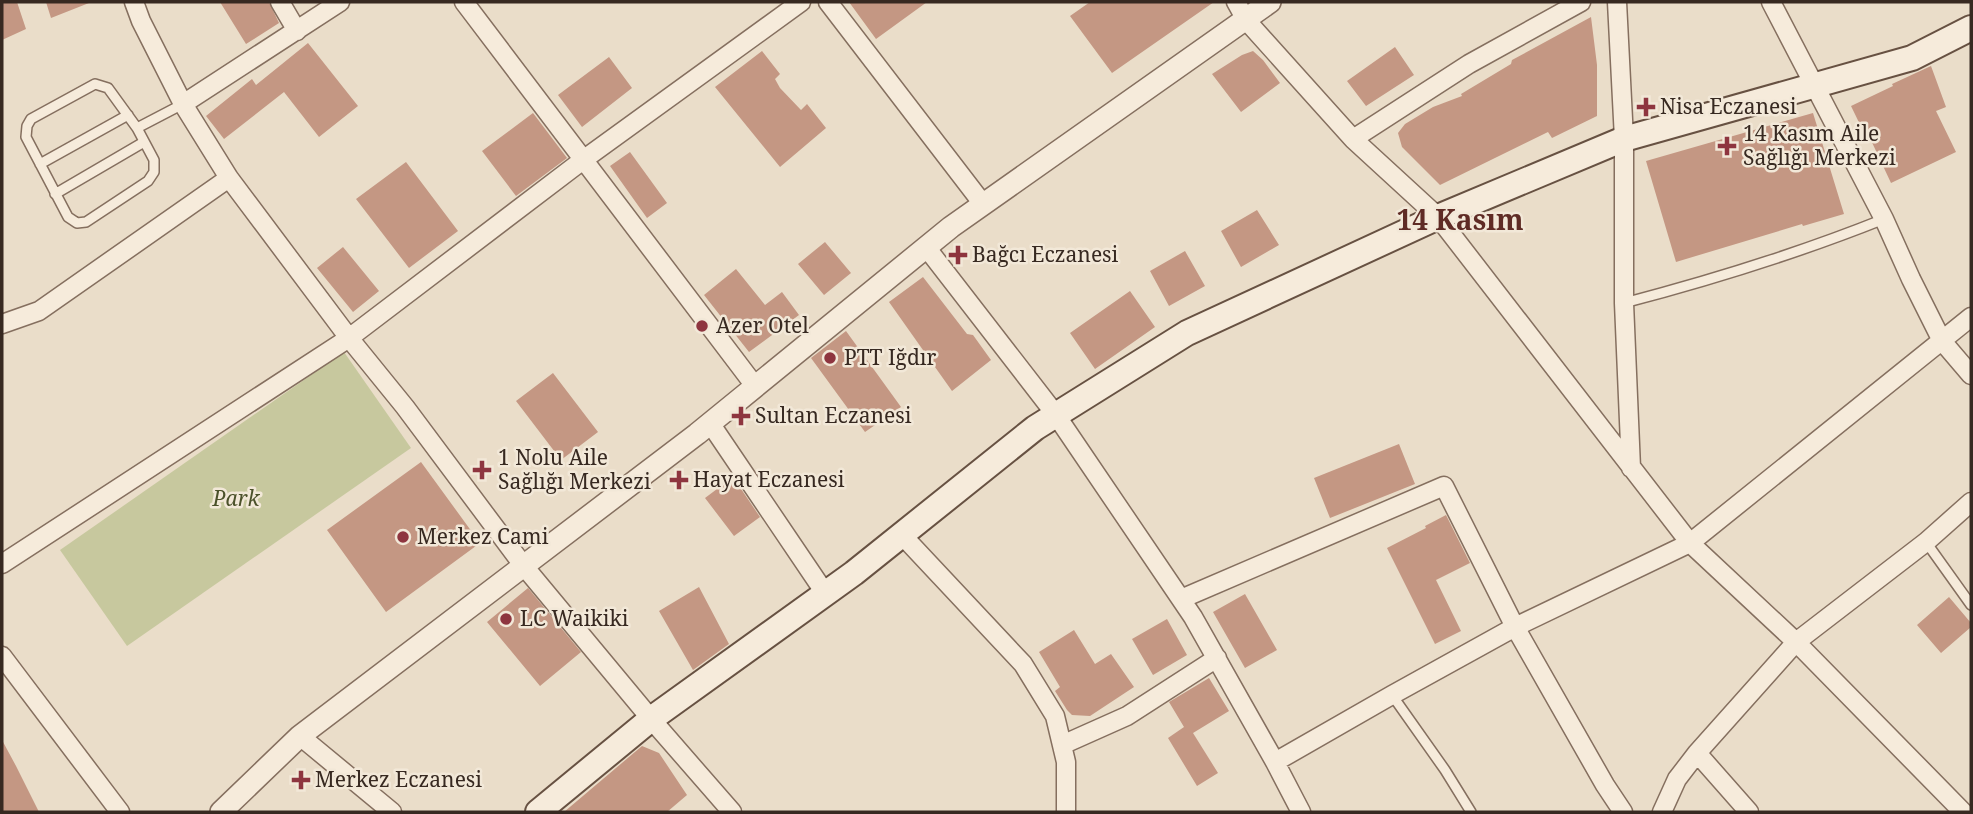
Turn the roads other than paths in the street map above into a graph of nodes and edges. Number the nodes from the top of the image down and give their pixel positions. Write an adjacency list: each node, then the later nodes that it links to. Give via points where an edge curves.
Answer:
1 (134, 2): 15 (street)
2 (280, 2): 13 (street)
3 (340, 2): 13 (street)
4 (464, 2): 21 (street)
5 (801, 2): 21 (street)
6 (828, 2): 25 (street)
7 (1270, 2): 11 (street)
8 (1581, 2): 18 (street, via 1469,64)
9 (1617, 2): 19 (street)
10 (1772, 2): 14 (street)
11 (1241, 11): 18 (street); 25 (street)
12 (1971, 28): 14 (main road, via 1912,58)
13 (296, 31): 15 (street)
14 (1815, 86): 19 (main road); 27 (street)
15 (183, 104): 17 (lane); 23 (street)
16 (128, 115): 17 (lane); 22 (lane); 22 (lane, via 108,88 91,85 29,122 26,137)
17 (137, 128): 20 (lane)
18 (1353, 139): 26 (street)
19 (1625, 139): 26 (main road); 29 (street)
20 (144, 142): 24 (lane); 24 (lane, via 155,166 151,177 86,222 68,217)
21 (583, 160): 32 (street); 35 (street)
22 (40, 164): 24 (lane)
23 (229, 178): 31 (street, via 39,311); 32 (street)
24 (55, 194)
25 (983, 204): 28 (street)
26 (1438, 217): 36 (main road, via 1188,333); 38 (street)
27 (1884, 219): 29 (lane, via 1706,281); 33 (street)
28 (926, 247): 35 (street); 36 (street)
29 (1624, 303): 38 (street)
30 (1971, 317): 33 (street)
31 (2, 324)
32 (349, 338): 43 (street); 44 (street)
33 (1942, 341): 34 (street); 42 (street)
34 (1971, 375)
35 (755, 386): 37 (street)
36 (1055, 415): 40 (main road); 46 (street)
37 (710, 423): 44 (street); 45 (street)
38 (1631, 468): 42 (street)
39 (1971, 502): 41 (street)
40 (902, 535): 45 (main road); 55 (street, via 1023,664 1055,716)
41 (1926, 542): 47 (lane); 49 (street)
42 (1690, 543): 48 (street); 49 (street)
43 (2, 564)
44 (523, 565): 53 (street); 54 (street)
45 (825, 593): 53 (main road)
46 (1181, 599): 48 (street, via 1444,486); 51 (street)
47 (1971, 605)
48 (1515, 627): 52 (street); 67 (street)
49 (1796, 642): 56 (street); 58 (street)
50 (2, 656): 59 (street)
51 (1217, 658): 55 (street, via 1127,716); 57 (street)
52 (1392, 695): 57 (street); 66 (lane)
53 (651, 719): 62 (main road); 63 (street)
54 (300, 736): 60 (street); 61 (street)
55 (1062, 746): 64 (street)
56 (1697, 753): 68 (street, via 1677,779); 69 (street)
57 (1275, 762): 65 (street)
58 (1957, 810)
59 (120, 812)
60 (221, 812)
61 (392, 812)
62 (538, 812)
63 (732, 812)
64 (1066, 812)
65 (1301, 812)
66 (1471, 812)
67 (1623, 812)
68 (1662, 812)
69 (1749, 812)

